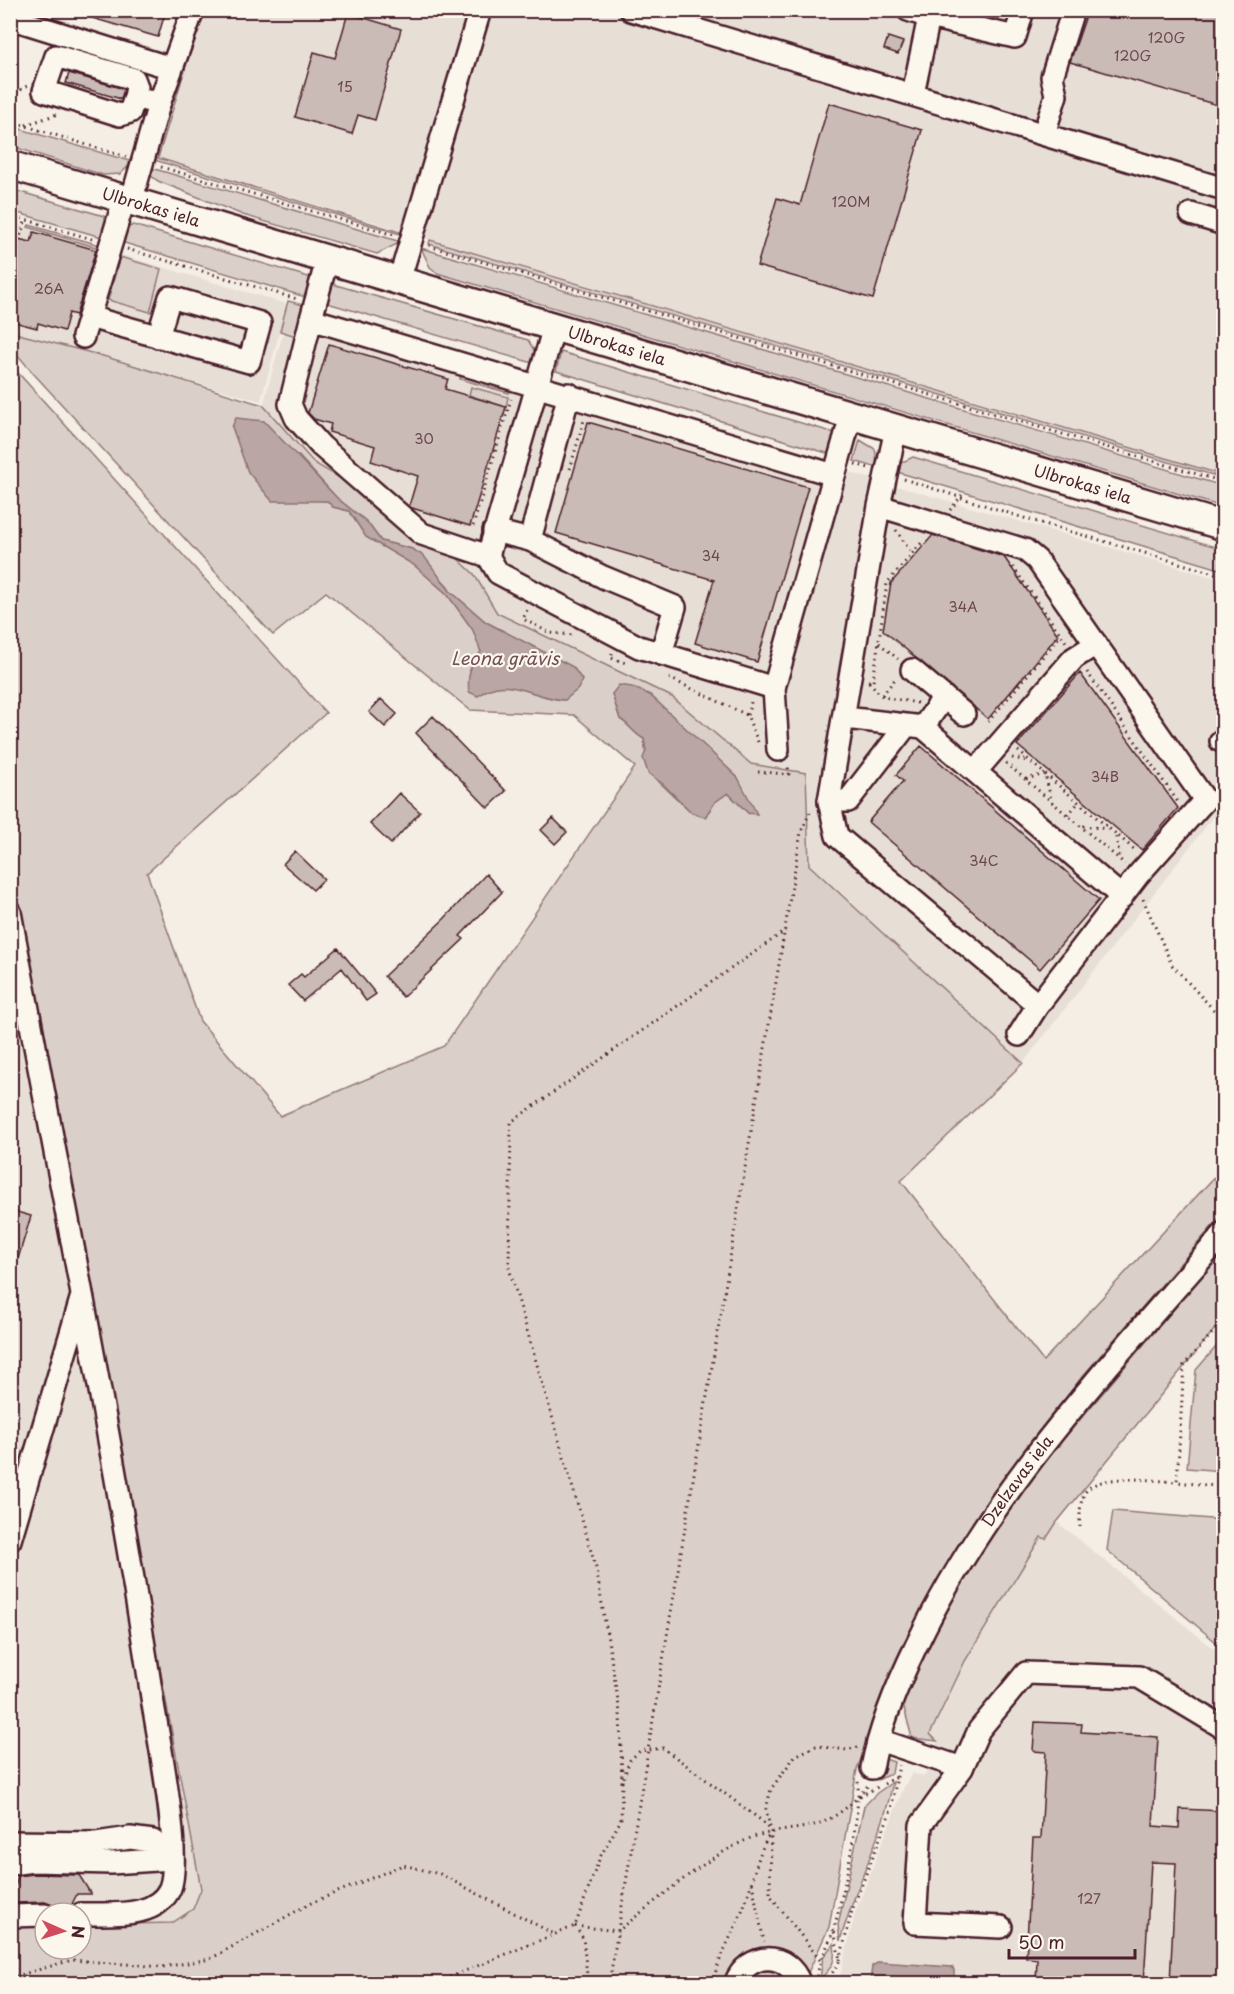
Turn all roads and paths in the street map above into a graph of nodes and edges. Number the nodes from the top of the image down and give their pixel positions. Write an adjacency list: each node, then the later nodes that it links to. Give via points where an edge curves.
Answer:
1 (193, 10): 9 (street)
2 (480, 10): 23 (street)
3 (631, 10): 10 (street)
4 (908, 10): 7 (street)
5 (1023, 10): 7 (street, via 1014,38)
6 (1073, 10): 14 (street, via 1053,77 1056,95)
7 (929, 17): 10 (street)
8 (10, 18): 9 (street)
9 (171, 68): 12 (street)
10 (912, 94): 14 (street)
11 (135, 97): 12 (street)
12 (159, 104): 15 (street)
13 (10, 121): 15 (path)
14 (1044, 134): 17 (street)
15 (142, 162): 18 (street); 23 (path)
16 (10, 165): 18 (main road, Ulbrokas iela)
17 (1224, 189)
18 (127, 201): 24 (main road, Ulbrokas iela); 28 (street, via 86,327)
19 (1191, 214): 21 (street)
20 (26, 219): 22 (path, via 20,237)
21 (1224, 224)
22 (10, 234)
23 (411, 241): 25 (street); 35 (path)
24 (327, 260): 25 (main road, Ulbrokas iela); 26 (street)
25 (399, 281): 27 (main road, Ulbrokas iela)
26 (311, 319): 29 (street); 47 (street, via 290,404 296,418 321,446 422,534)
27 (554, 327): 30 (street); 32 (main road, Ulbrokas iela)
28 (158, 336): 28 (street, via 249,362 260,323 170,297)
29 (517, 378): 30 (street); 39 (path)
30 (538, 384): 31 (street); 43 (street)
31 (569, 394): 34 (street); 45 (street)
32 (851, 416): 33 (main road, Ulbrokas iela); 34 (street)
33 (896, 429): 37 (street); 41 (main road, Ulbrokas iela)
34 (834, 475): 58 (street)
35 (1224, 482)
36 (962, 495): 38 (path)
37 (879, 506): 38 (street); 57 (street)
38 (937, 524): 46 (path); 53 (street, via 1025,550 1037,560)
39 (473, 526)
40 (903, 526): 42 (path)
41 (1224, 526)
42 (895, 529): 44 (path); 46 (path)
43 (494, 531): 45 (street); 47 (street)
44 (888, 533)
45 (530, 540): 54 (street, via 675,607)
46 (912, 554): 50 (path)
47 (488, 556): 54 (street, via 498,573 639,647)
48 (1008, 561): 51 (path)
49 (886, 572): 50 (path)
50 (888, 583): 52 (path)
51 (1061, 635): 55 (path); 63 (path)
52 (879, 643): 56 (path); 57 (path, via 873,682)
53 (1096, 644): 55 (street); 82 (street, via 1209,806)
54 (662, 654): 58 (street)
55 (1076, 656): 65 (street); 75 (path)
56 (909, 668): 59 (path); 60 (street)
57 (851, 678): 62 (street)
58 (774, 688): 66 (street)
59 (882, 695)
60 (944, 697): 61 (street); 64 (street)
61 (973, 716): 63 (path)
62 (845, 718): 64 (street); 72 (street)
63 (988, 722): 65 (path)
64 (915, 726): 68 (street); 72 (street, via 848,801)
65 (1002, 748): 67 (path); 67 (path); 68 (street)
66 (783, 757): 69 (path, via 789,774)
67 (1029, 761): 70 (path)
68 (976, 771): 82 (street)
69 (758, 772)
70 (1045, 774): 71 (path); 73 (path); 74 (path)
71 (1026, 779)
72 (829, 801): 84 (path, via 813,803 801,832); 85 (street, via 837,836)
73 (1052, 802)
74 (1078, 803): 76 (path); 78 (path)
75 (1182, 808)
76 (1068, 815)
77 (1081, 826): 78 (path)
78 (1108, 829): 79 (path)
79 (1116, 835): 80 (path); 81 (path)
80 (1141, 855)
81 (1120, 860)
82 (1128, 888): 85 (street); 86 (path, via 1172,965)
83 (10, 912): 89 (street)
84 (785, 931): 97 (path); 100 (path, via 511,1122 508,1268 596,1568 620,1712)
85 (1038, 1005): 87 (street)
86 (1224, 1021)
87 (1019, 1035)
88 (1224, 1233): 96 (street, Dzelzavas iela, via 1060,1423 981,1529 902,1675)
89 (82, 1293): 94 (street); 103 (street, via 134,1577 167,1799)
90 (1224, 1320): 91 (path, via 1184,1365)
91 (1177, 1482): 92 (path); 93 (path, via 1103,1480 1086,1491)
92 (1224, 1486)
93 (1080, 1527)
94 (10, 1540)
95 (1224, 1728): 99 (street, via 1139,1677 1026,1673 979,1730)
96 (889, 1743): 98 (street, Dzelzavas iela); 99 (street); 101 (path, via 847,1750 816,1746 795,1755 771,1789 766,1809); 116 (path, via 899,1762 891,1810 852,1910)
97 (648, 1749): 100 (path, via 630,1760); 101 (path, via 663,1749 698,1771); 112 (path)
98 (872, 1768)
99 (962, 1768): 110 (street, via 921,1825 915,1923)
100 (622, 1782): 109 (path, via 621,1820 600,1857)
101 (771, 1832): 105 (path, via 758,1854); 111 (path, via 817,1825 859,1797); 112 (path, via 747,1839 706,1862); 115 (path, via 770,1895)
102 (10, 1842): 103 (street, via 96,1843 130,1838 153,1841)
103 (172, 1860): 104 (street); 106 (street, via 171,1886 163,1900 136,1912)
104 (10, 1864)
105 (751, 1881): 114 (path); 121 (path)
106 (93, 1914)
107 (33, 1915): 108 (street)
108 (10, 1916)
109 (575, 1926): 112 (path); 113 (path); 119 (path, via 583,1938)
110 (1001, 1927)
111 (834, 1929): 115 (path); 116 (path)
112 (618, 1931): 120 (path)
113 (554, 1934): 117 (path, via 440,1874 402,1865 311,1903 210,1959 163,1967 72,1960); 118 (path)
114 (768, 1958): 122 (street, via 746,1965); 123 (street, via 789,1966)
115 (819, 1960): 124 (path)
116 (840, 1960): 124 (path, via 828,1980)
117 (10, 1978)
118 (433, 1983)
119 (588, 1983)
120 (609, 1983)
121 (712, 1983)
122 (735, 1983)
123 (800, 1983)
124 (817, 1983)

